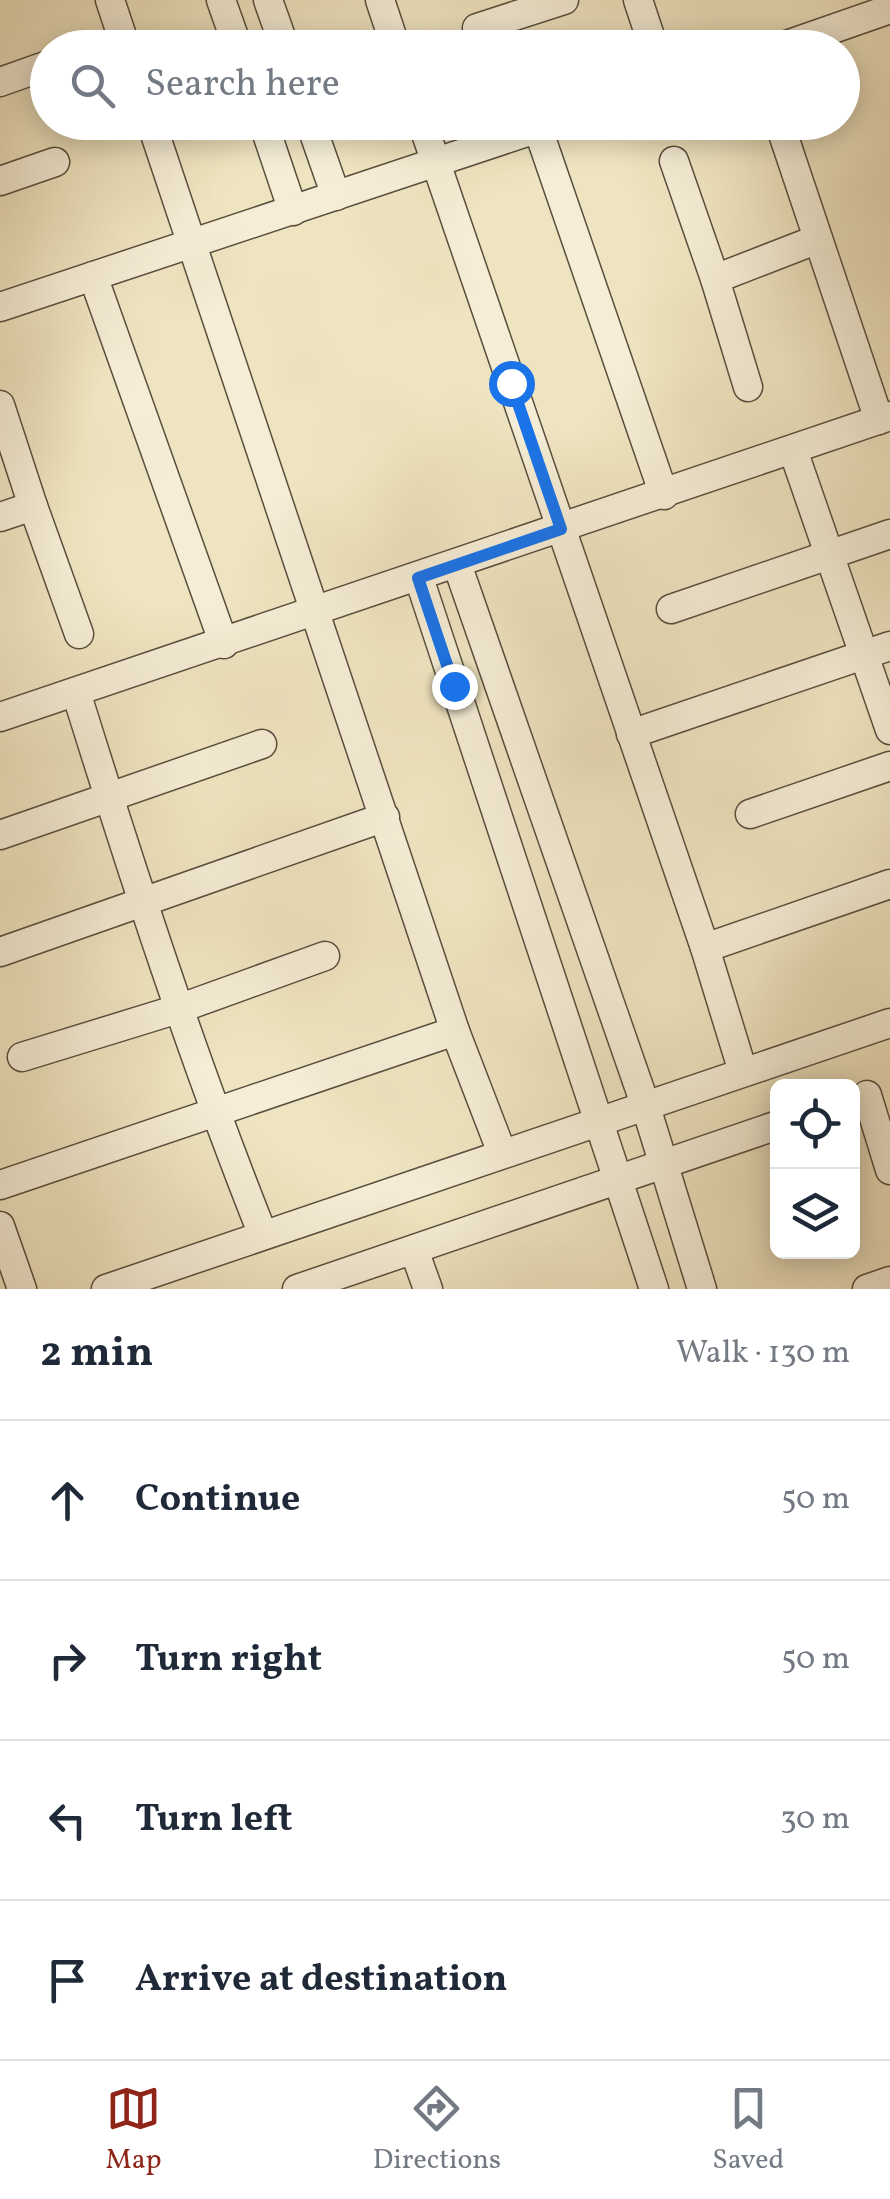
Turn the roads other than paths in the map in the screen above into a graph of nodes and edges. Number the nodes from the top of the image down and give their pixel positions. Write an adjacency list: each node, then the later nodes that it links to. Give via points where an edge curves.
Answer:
1 (110, 0): 9 (street)
2 (222, 0): 10 (street)
3 (268, 0): 11 (street)
4 (380, 0): 12 (street)
5 (564, 0): 8 (street)
6 (638, 0): 13 (street)
7 (890, 10): 14 (street)
8 (476, 28)
9 (114, 30)
10 (232, 30)
11 (279, 30)
12 (390, 30)
13 (648, 30)
14 (831, 30)
15 (30, 72): 16 (street)
16 (0, 82)
17 (158, 140): 31 (street)
18 (269, 140): 29 (street)
19 (316, 140): 28 (street)
20 (428, 140): 26 (street)
21 (506, 140): 26 (street)
22 (552, 140): 39 (street)
23 (785, 140): 30 (street)
24 (674, 161): 33 (street)
25 (56, 162): 27 (street)
26 (436, 163): 28 (street); 42 (street)
27 (0, 181)
28 (336, 196): 29 (street)
29 (293, 210): 31 (street)
30 (818, 239): 33 (street); 37 (street)
31 (193, 244): 32 (street); 48 (street)
32 (93, 276): 34 (street); 50 (street)
33 (716, 279): 35 (street)
34 (0, 307)
35 (748, 387)
36 (0, 405): 40 (street)
37 (885, 418): 38 (street)
38 (793, 450): 39 (street); 44 (street)
39 (664, 495): 42 (street)
40 (33, 506): 41 (street); 49 (street)
41 (0, 516)
42 (561, 529): 45 (street); 55 (street)
43 (890, 534): 44 (street)
44 (829, 555): 47 (street); 51 (street)
45 (457, 564): 46 (street); 73 (street)
46 (418, 578): 48 (street); 75 (street)
47 (671, 609)
48 (318, 612): 50 (street); 60 (street)
49 (79, 634)
50 (224, 644): 52 (street)
51 (877, 650): 54 (street); 55 (street)
52 (76, 692): 53 (street); 58 (street)
53 (0, 718)
54 (890, 730)
55 (631, 734): 64 (street)
56 (262, 744): 58 (street)
57 (890, 766): 59 (street)
58 (109, 797): 61 (street); 63 (street)
59 (750, 814)
60 (385, 817): 63 (street); 69 (street)
61 (0, 835)
62 (890, 884): 64 (street)
63 (141, 902): 65 (street); 67 (street)
64 (705, 948): 71 (street)
65 (0, 952)
66 (325, 956): 67 (street)
67 (178, 1009): 70 (street); 74 (street)
68 (890, 1023): 71 (street)
69 (455, 1031): 74 (street); 77 (street)
70 (22, 1057)
71 (743, 1072): 73 (street)
72 (870, 1094): 79 (street)
73 (646, 1106): 75 (street); 78 (street)
74 (214, 1112): 81 (street); 83 (street)
75 (598, 1122): 77 (street); 80 (street)
76 (770, 1128): 78 (street)
77 (502, 1153): 83 (street)
78 (664, 1164): 80 (street); 91 (street)
79 (890, 1170)
80 (617, 1180): 84 (street); 90 (street)
81 (0, 1185)
82 (0, 1226): 86 (street)
83 (263, 1236): 87 (street)
84 (414, 1250): 88 (street); 89 (street)
85 (890, 1281): 92 (street)
86 (22, 1289)
87 (106, 1289)
88 (297, 1289)
89 (428, 1289)
90 (654, 1289)
91 (702, 1289)
92 (867, 1289)

